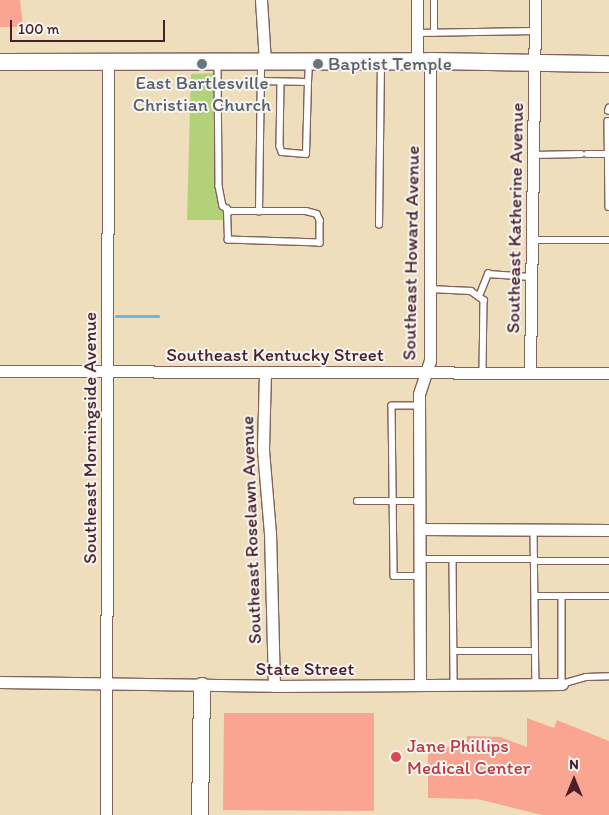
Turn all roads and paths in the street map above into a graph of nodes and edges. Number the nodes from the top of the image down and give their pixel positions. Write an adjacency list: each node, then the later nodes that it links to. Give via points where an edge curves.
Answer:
1 (261, 0): 13 (street)
2 (417, 0): 6 (street, Southeast Howard Avenue)
3 (434, 0): 7 (lane)
4 (535, 0): 5 (street, Southeast Katherine Avenue)
5 (535, 31): 7 (lane); 15 (street, Southeast Katherine Avenue)
6 (417, 33): 7 (lane); 9 (street, Southeast Howard Avenue)
7 (434, 33)
8 (381, 61): 9 (main road); 14 (main road); 26 (lane)
9 (424, 61): 15 (main road); 30 (street, Southeast Howard Avenue)
10 (0, 62): 11 (main road)
11 (108, 62): 12 (main road); 33 (street, Southeast Morningside Avenue)
12 (218, 62): 13 (main road); 24 (lane, via 220,197)
13 (263, 62): 14 (main road); 17 (lane)
14 (309, 62): 19 (lane)
15 (535, 64): 16 (main road); 21 (street, Southeast Katherine Avenue)
16 (609, 64)
17 (261, 82): 18 (lane); 25 (lane)
18 (281, 82): 19 (lane); 19 (lane, via 282,152 306,154)
19 (308, 82)
20 (608, 121): 22 (lane)
21 (534, 154): 22 (lane); 27 (street, Southeast Katherine Avenue)
22 (609, 154): 23 (lane)
23 (609, 207)
24 (227, 209): 25 (lane); 25 (lane, via 228,240 320,243 317,214 306,211)
25 (259, 212)
26 (379, 225)
27 (532, 240): 28 (lane); 29 (street, Southeast Katherine Avenue)
28 (609, 240)
29 (532, 277): 31 (lane, via 488,274); 35 (street, Southeast Katherine Avenue)
30 (430, 289): 31 (lane); 38 (street, Southeast Howard Avenue, via 430,361)
31 (480, 294): 37 (lane, via 484,300)
32 (0, 371): 33 (street, Southeast Kentucky Street)
33 (108, 371): 34 (street, Southeast Kentucky Street); 58 (street, Southeast Morningside Avenue)
34 (265, 372): 38 (street, Southeast Kentucky Street); 64 (street, Southeast Roselawn Avenue, via 263,450 270,533)
35 (530, 372): 36 (street, Southeast Kentucky Street); 37 (street, Southeast Kentucky Street)
36 (609, 372)
37 (483, 373): 38 (street, Southeast Kentucky Street)
38 (426, 374): 39 (street, Southeast Howard Avenue, via 419,394)
39 (419, 406): 40 (lane, via 392,406); 41 (street, Southeast Howard Avenue)
40 (393, 500): 41 (lane); 42 (lane); 50 (lane, via 394,576)
41 (420, 500): 43 (street, Southeast Howard Avenue)
42 (357, 501)
43 (421, 529): 44 (street); 46 (street, Southeast Howard Avenue)
44 (534, 529): 45 (street); 48 (lane)
45 (609, 530)
46 (421, 559): 47 (lane); 50 (street, Southeast Howard Avenue)
47 (453, 559): 48 (lane); 54 (lane)
48 (534, 560): 49 (lane); 51 (lane)
49 (609, 561)
50 (421, 576): 60 (street, Southeast Howard Avenue)
51 (535, 596): 52 (lane); 55 (lane)
52 (562, 596): 53 (lane); 59 (lane)
53 (609, 596)
54 (454, 651): 55 (lane); 61 (lane)
55 (535, 651): 62 (lane)
56 (609, 676): 59 (lane, State Street, via 586,677)
57 (0, 682): 58 (street, State Street)
58 (105, 682): 63 (street, State Street); 65 (street, Southeast Morningside Avenue)
59 (562, 684): 62 (street, State Street)
60 (420, 685): 61 (street, State Street); 64 (street, State Street)
61 (454, 685): 62 (street, State Street)
62 (536, 685)
63 (202, 686): 64 (street, State Street); 66 (main road)
64 (274, 686)
65 (106, 815)
66 (200, 815)

